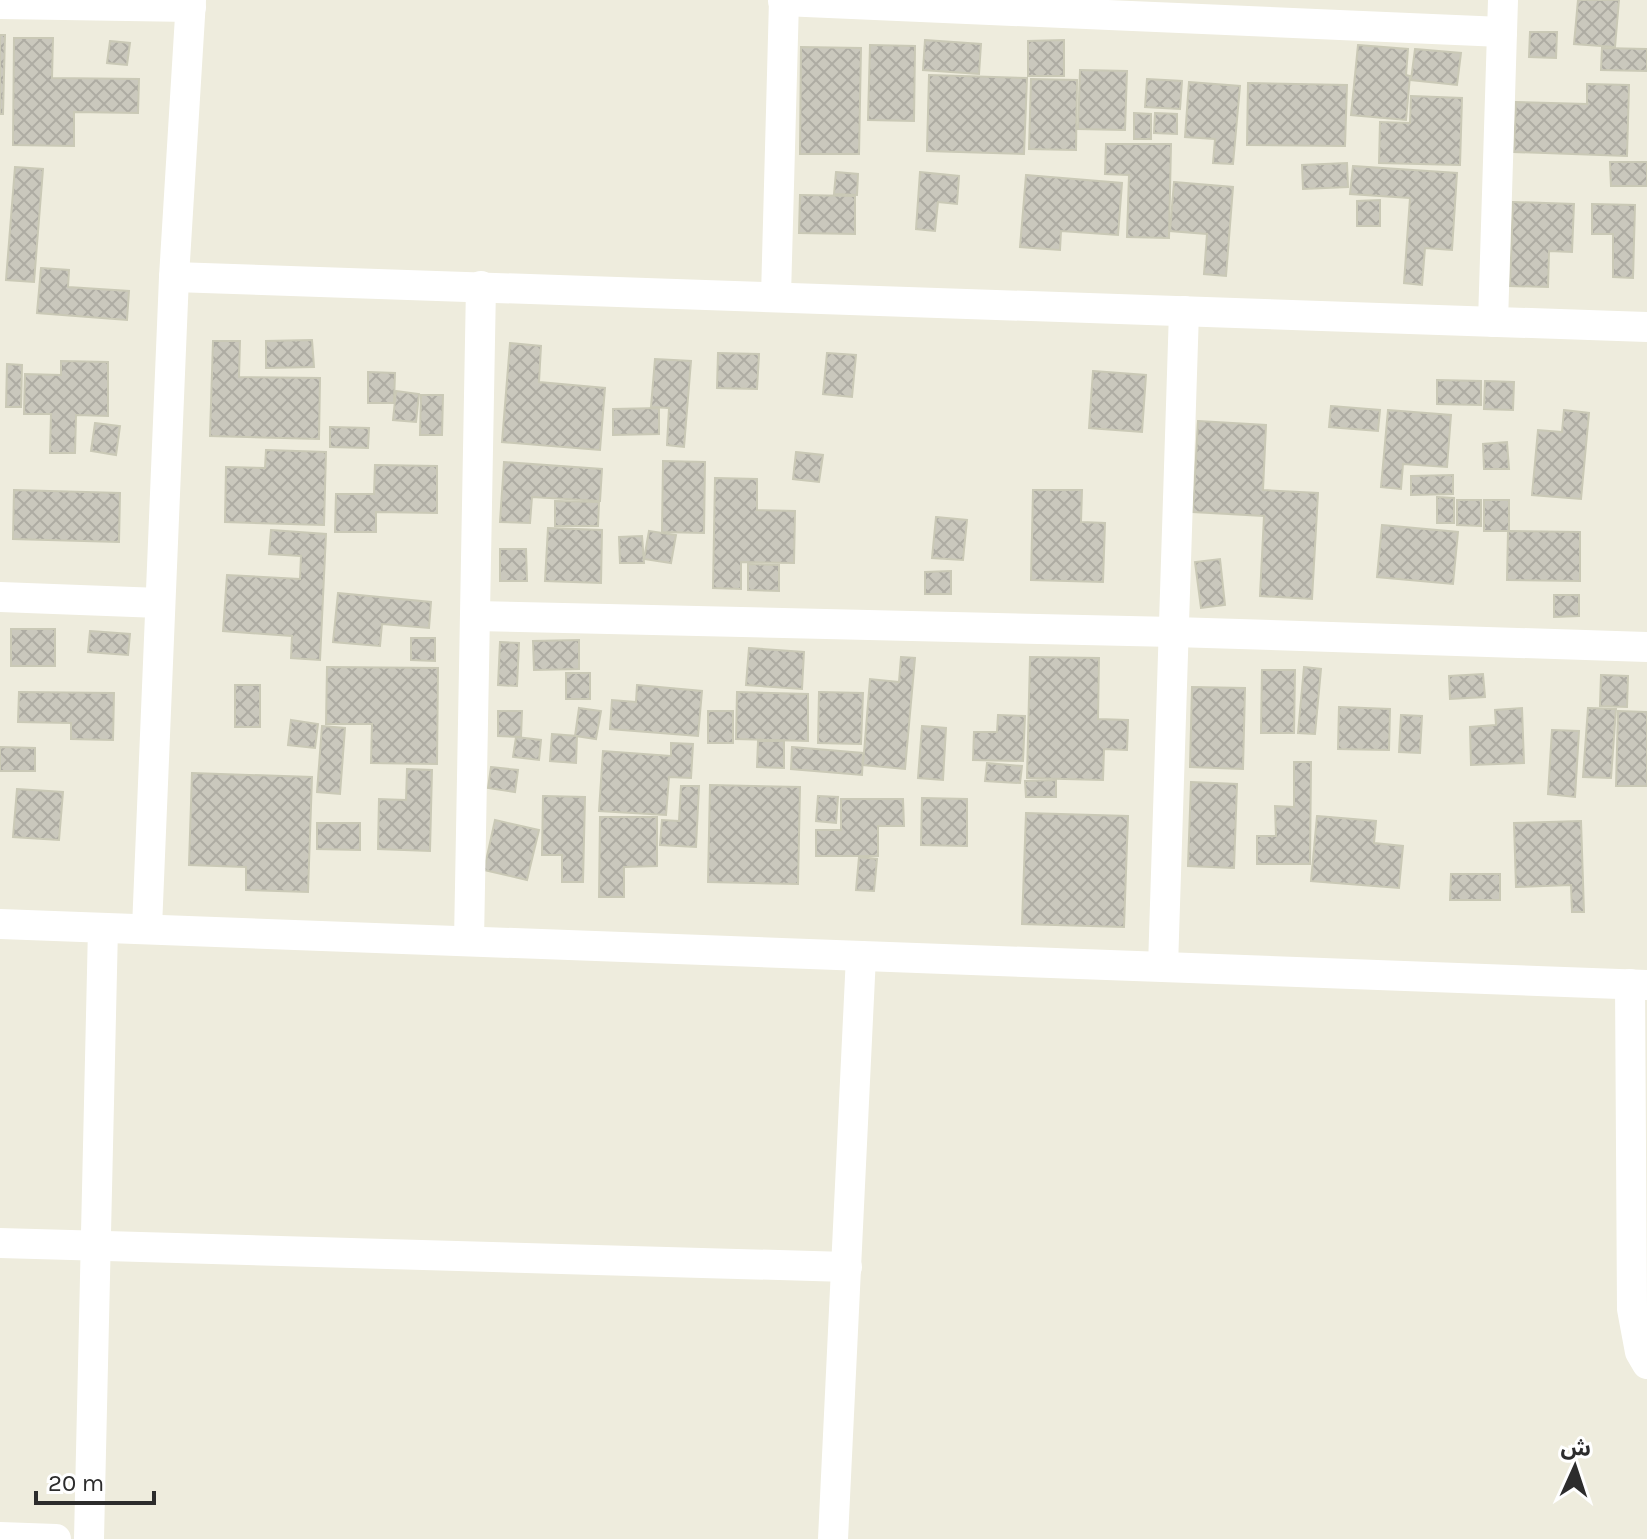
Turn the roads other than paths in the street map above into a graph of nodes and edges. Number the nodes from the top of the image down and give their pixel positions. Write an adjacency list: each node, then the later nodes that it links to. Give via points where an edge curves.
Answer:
1 (784, 0): 5 (street); 9 (street)
2 (1503, 0): 6 (street)
3 (0, 4): 4 (street)
4 (191, 4): 7 (street)
5 (1086, 7): 6 (street)
6 (1502, 32): 11 (street)
7 (174, 277): 8 (street); 14 (street)
8 (481, 286): 9 (street); 15 (street)
9 (776, 296): 10 (street)
10 (1184, 311): 11 (street); 16 (street)
11 (1493, 322): 12 (street)
12 (1647, 327)
13 (0, 597): 14 (street)
14 (160, 603): 20 (street)
15 (475, 616): 16 (street); 21 (street)
16 (1174, 632): 17 (street); 23 (street)
17 (1647, 647)
18 (0, 924): 19 (street)
19 (103, 928): 20 (street); 26 (street)
20 (147, 928): 21 (street)
21 (469, 941): 22 (street)
22 (861, 956): 23 (street); 27 (street)
23 (1163, 967): 24 (street)
24 (1639, 984): 28 (street, via 1632,1309)
25 (0, 1243): 26 (street)
26 (95, 1245): 27 (street); 31 (street)
27 (847, 1267): 32 (street)
28 (1647, 1364)
29 (0, 1537): 30 (street)
30 (56, 1539)
31 (89, 1539)
32 (833, 1539)

